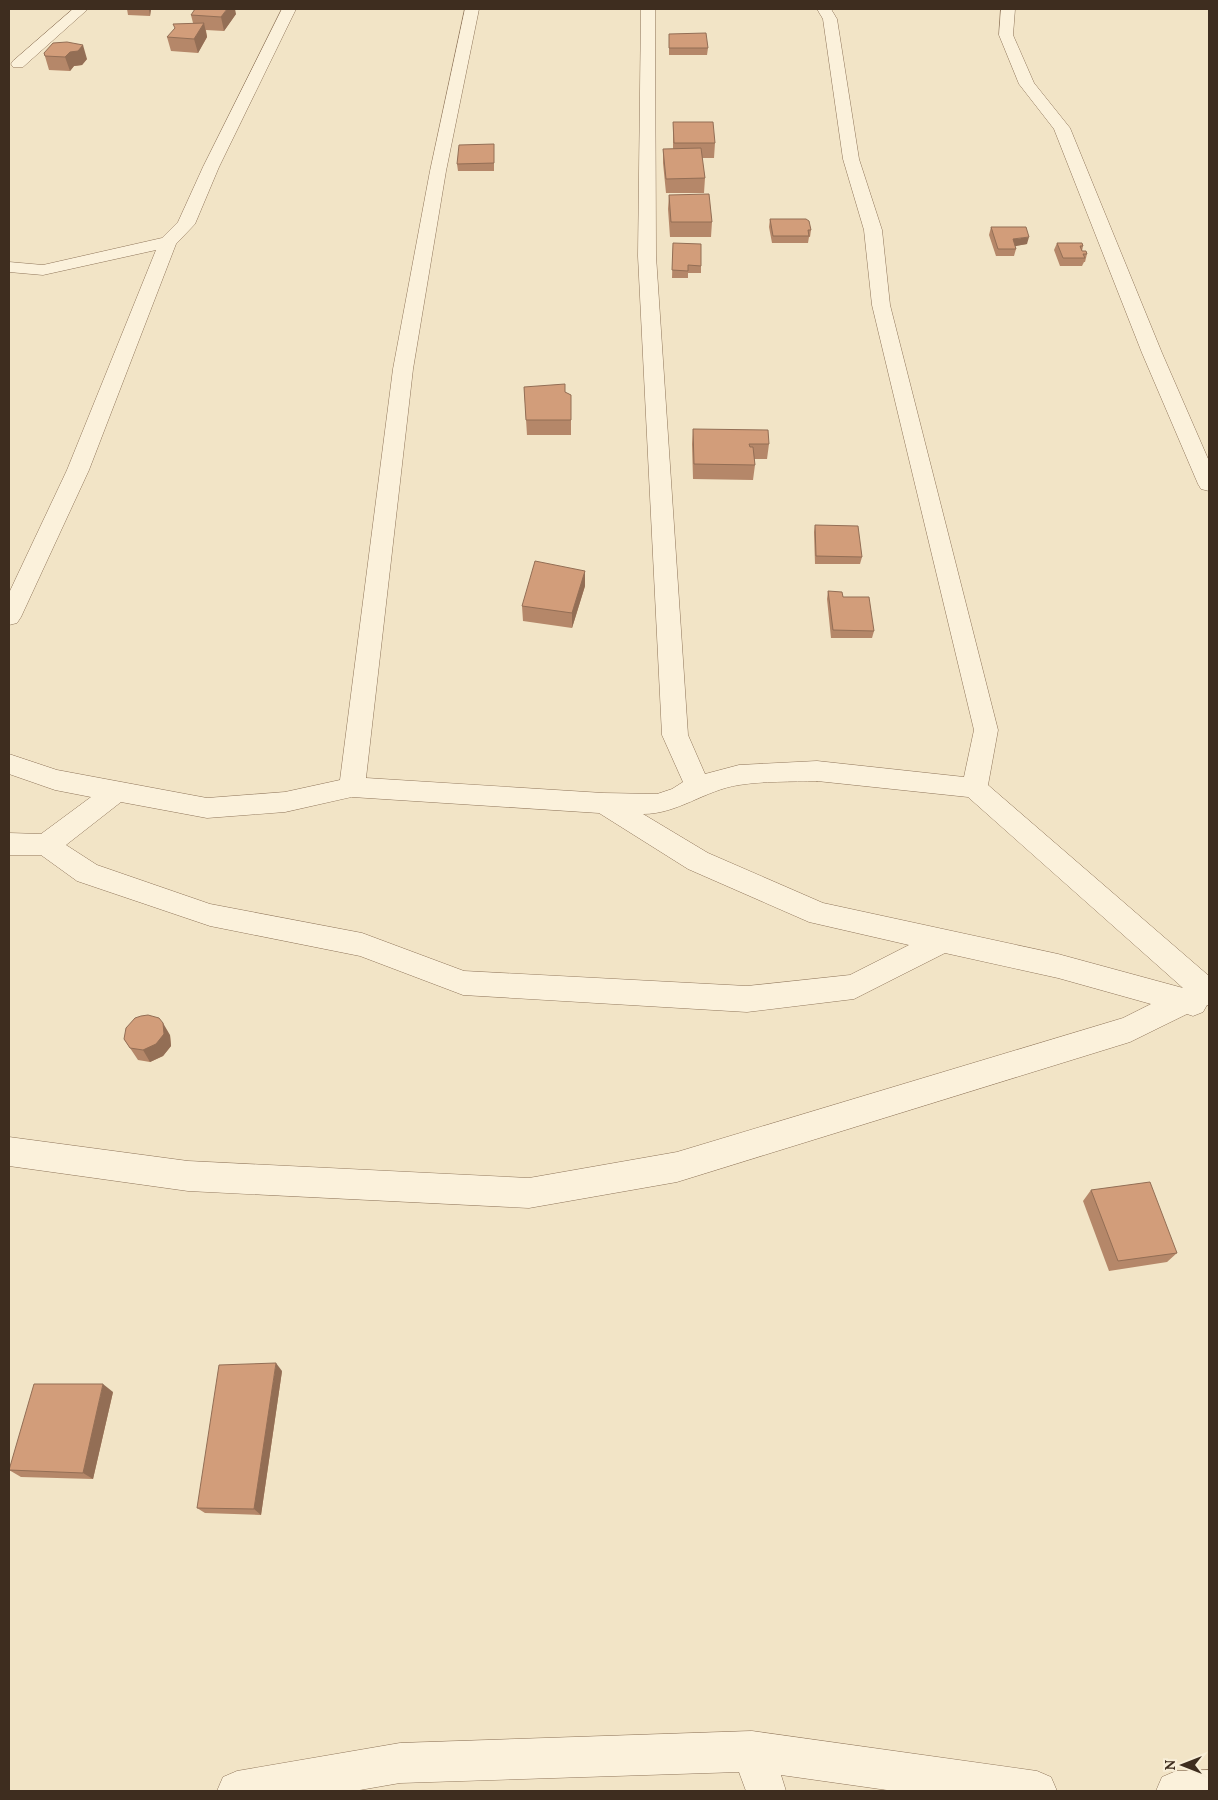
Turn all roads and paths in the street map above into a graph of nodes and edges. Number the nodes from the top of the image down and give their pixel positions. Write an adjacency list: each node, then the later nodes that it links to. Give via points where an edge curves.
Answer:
1 (81, 9): 7 (street)
2 (289, 9): 8 (street, via 186,224)
3 (472, 9): 15 (street, via 438,171 403,369)
4 (648, 9): 14 (street, via 647,256 675,735)
5 (824, 9): 16 (street, via 830,19 850,159 873,230 881,305 986,730)
6 (1008, 9): 10 (street, via 1006,35 1026,84 1062,128 1152,353)
7 (18, 64)
8 (168, 242): 9 (street, via 43,270); 11 (street, via 78,470)
9 (9, 268)
10 (1209, 484)
11 (18, 574): 12 (street)
12 (9, 618)
13 (9, 764): 17 (street, via 56,780)
14 (698, 786): 16 (street, via 739,775 817,771); 18 (street, via 657,804)
15 (352, 787): 17 (street, via 284,802 207,808); 18 (street)
16 (975, 788): 22 (street)
17 (116, 792): 20 (street)
18 (603, 802): 21 (street, via 698,861 819,914)
19 (9, 844): 20 (street)
20 (46, 845): 21 (street, via 87,873 210,915 362,945 463,983 747,1000 854,987)
21 (943, 941): 22 (street)
22 (1201, 1000): 23 (street, via 1130,1028 677,1167 529,1193 188,1176)
23 (9, 1152)
24 (752, 1751): 26 (street, via 400,1763); 27 (street); 28 (street)
25 (1209, 1790): 29 (street)
26 (237, 1791)
27 (766, 1791)
28 (1037, 1791)
29 (1176, 1791)

